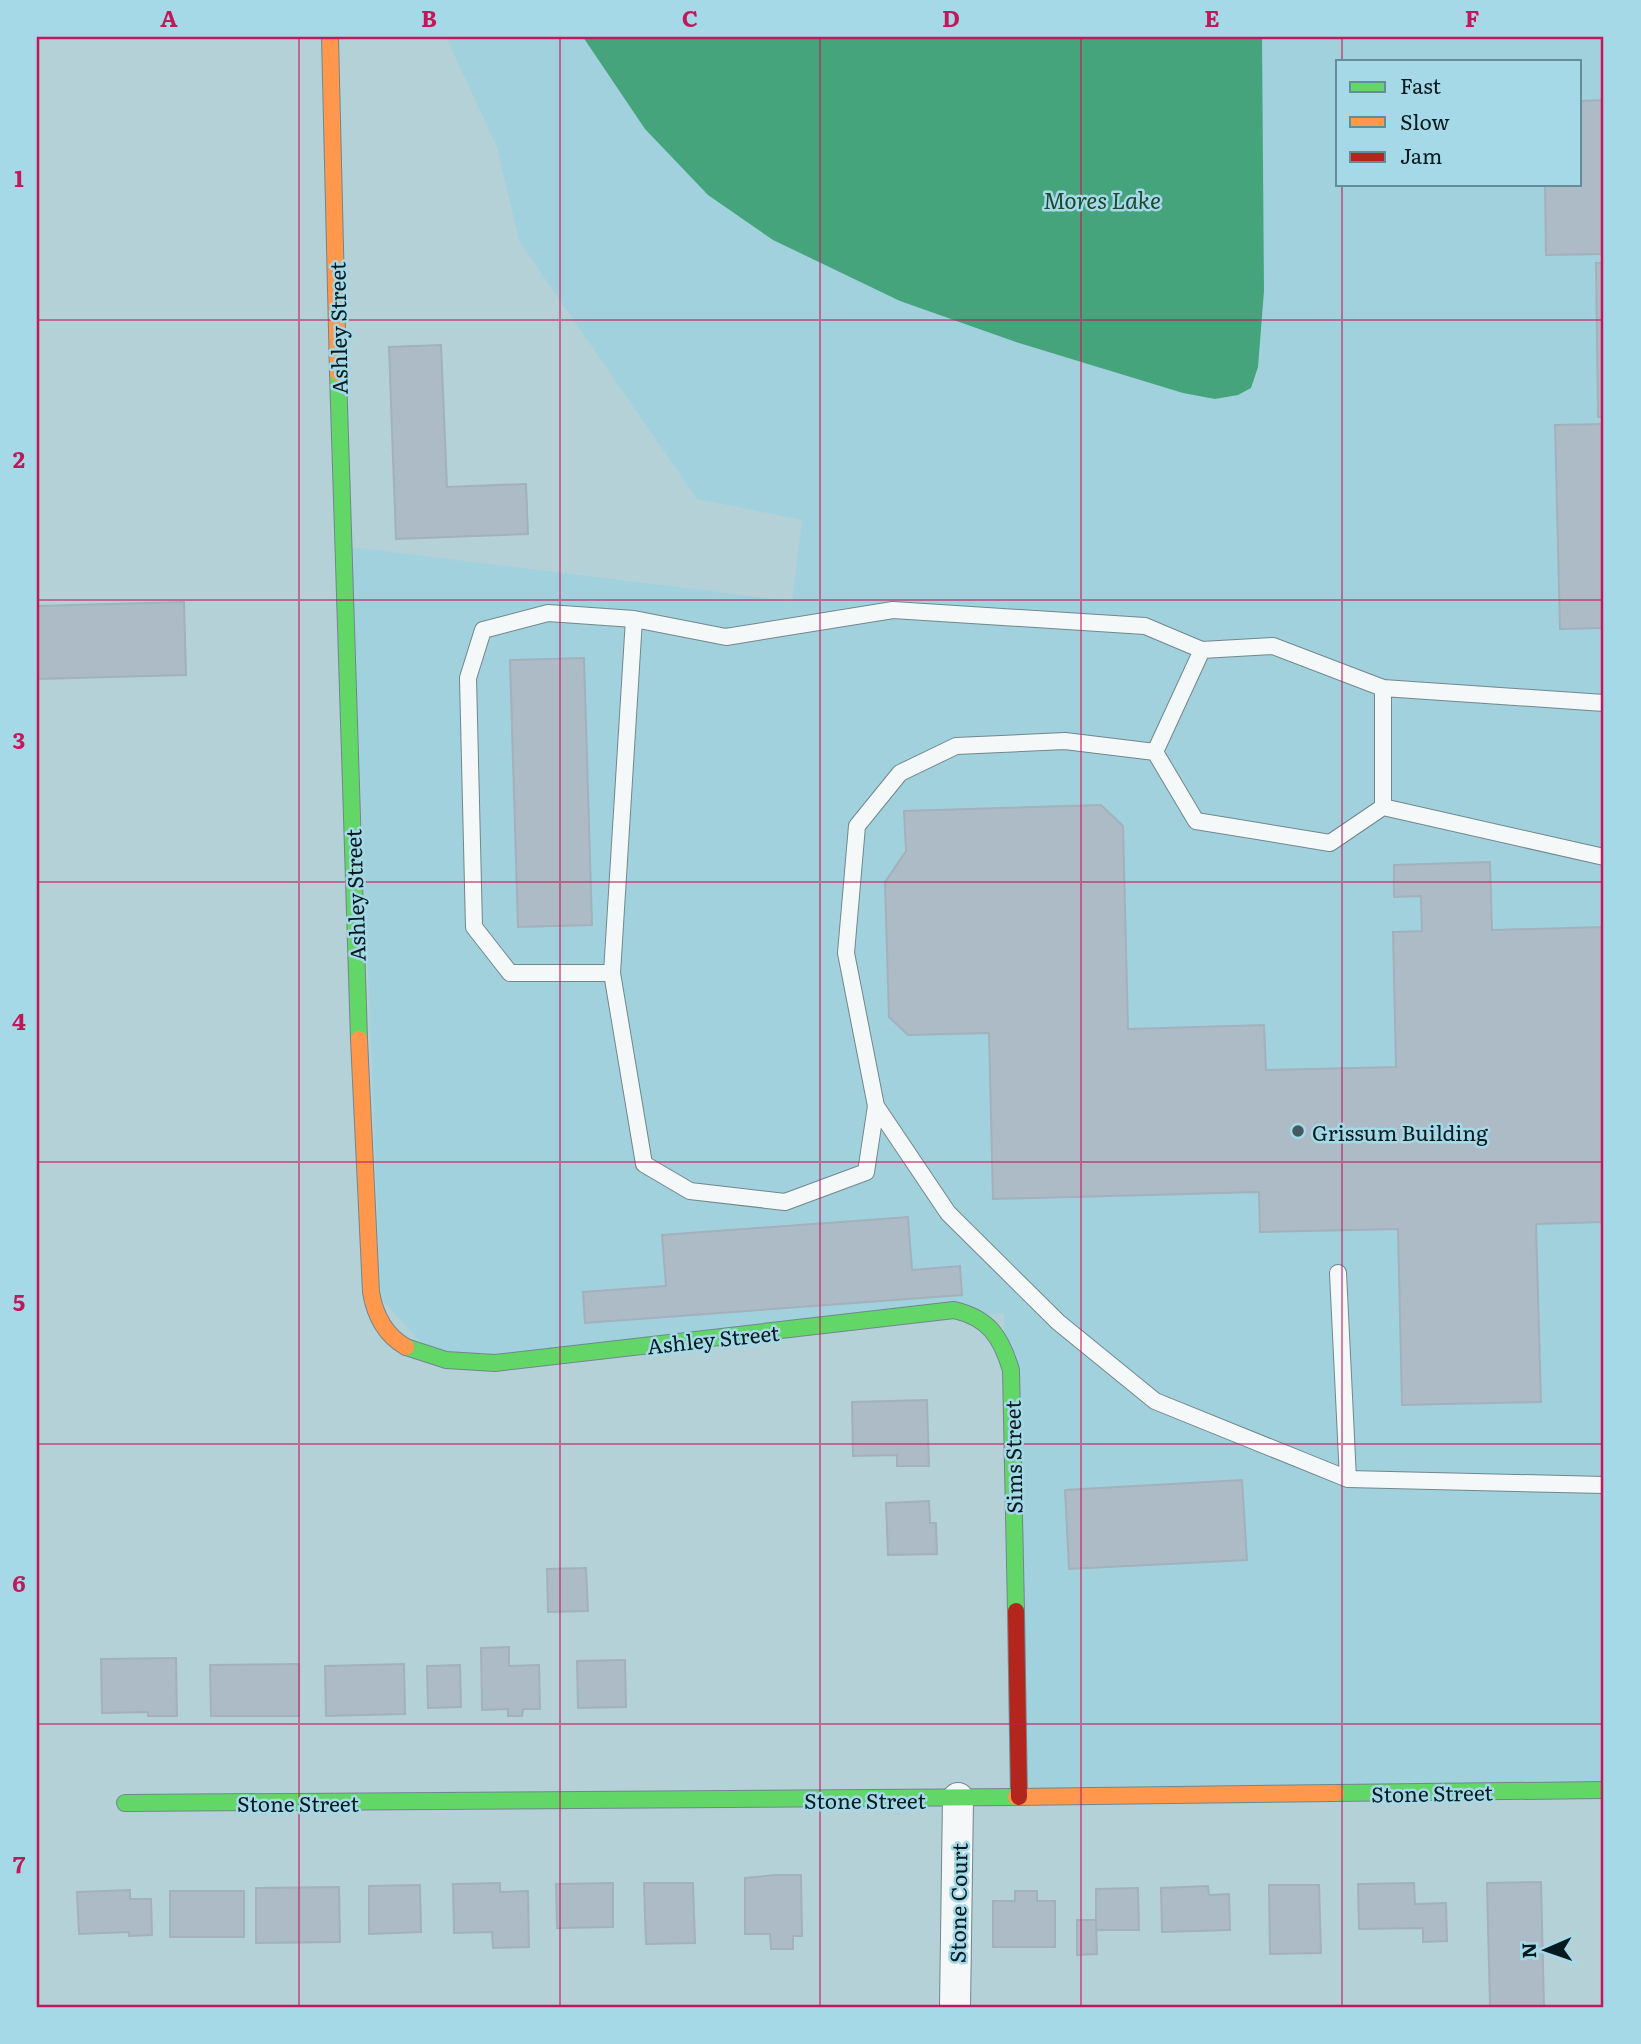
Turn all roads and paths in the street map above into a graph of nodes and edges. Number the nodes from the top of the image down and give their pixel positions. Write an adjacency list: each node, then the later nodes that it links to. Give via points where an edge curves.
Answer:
1 (330, 37): 12 (street, Ashley Street, via 342,599 365,1178 372,1298 379,1321 407,1350 425,1357 495,1363)
2 (634, 619): 3 (lane, via 726,637 893,610 1145,626); 9 (lane); 9 (lane, via 548,612 483,630 468,678 474,927 510,973)
3 (1202, 650): 4 (lane, via 1273,646); 6 (lane)
4 (1383, 688): 5 (lane); 7 (lane)
5 (1604, 703)
6 (1155, 752): 7 (lane, via 1196,821 1330,843); 10 (lane, via 1065,741 956,746 900,773 857,826 846,953)
7 (1382, 807): 8 (lane)
8 (1604, 857)
9 (612, 973): 10 (lane, via 644,1164 690,1191 785,1202 866,1172)
10 (876, 1106): 13 (lane, via 948,1213 1058,1322 1156,1401)
11 (1338, 1273): 13 (lane)
12 (794, 1330): 16 (street, Sims Street, via 954,1310 984,1318 1003,1342 1011,1370)
13 (1348, 1479): 14 (lane)
14 (1604, 1485)
15 (1604, 1790): 16 (street, Stone Street)
16 (1019, 1797): 17 (street, Stone Street)
17 (958, 1798): 18 (street, Stone Street); 19 (street, Stone Court)
18 (125, 1803)
19 (955, 2007)

